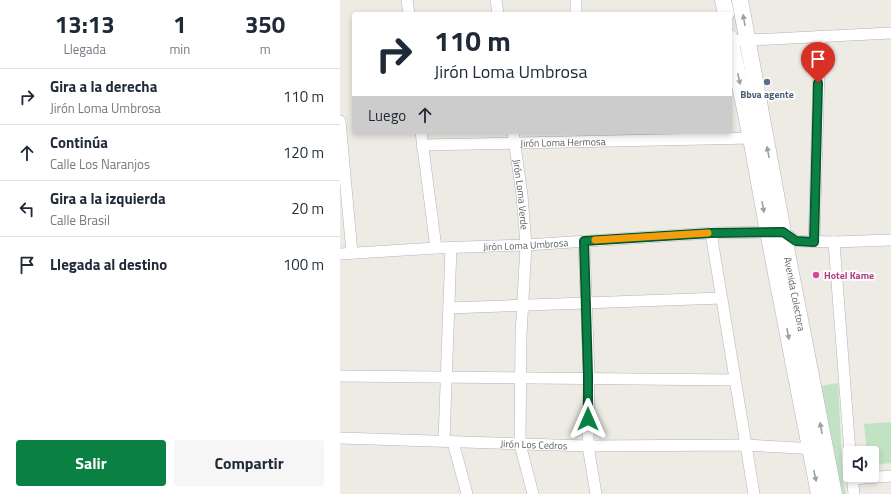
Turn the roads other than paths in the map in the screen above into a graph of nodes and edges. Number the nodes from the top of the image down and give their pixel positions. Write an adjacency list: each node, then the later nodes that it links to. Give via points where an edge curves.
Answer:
1 (407, 0): 6 (street)
2 (496, 0): 7 (street)
3 (576, 0): 8 (street)
4 (723, 0): 9 (street)
5 (740, 0): 12 (street, Avenida Colectora, one-way to 5)
6 (409, 12)
7 (498, 12)
8 (576, 12)
9 (726, 12)
10 (891, 32): 11 (street)
11 (820, 36): 12 (street); 25 (street)
12 (747, 40): 13 (street); 21 (street, Avenida Colectora, one-way to 12)
13 (732, 41)
14 (732, 50): 18 (street, Avenida Colectora, one-way to 18)
15 (340, 121): 30 (street)
16 (421, 134): 20 (street)
17 (513, 134): 19 (street, Jirón Loma Verde)
18 (751, 138): 19 (street, Jirón Loma Hermosa); 21 (street, Avenida Colectora, one-way to 21)
19 (514, 144): 20 (street, Jirón Loma Hermosa); 27 (street, Jirón Loma Verde)
20 (422, 145): 29 (street)
21 (776, 232): 22 (street, Jirón Loma Umbrosa); 25 (street, via 796,241); 47 (street, Avenida Colectora)
22 (711, 233): 24 (street, Jirón Loma Umbrosa); 32 (street)
23 (891, 240): 26 (street)
24 (584, 241): 27 (street, Jirón Loma Umbrosa); 33 (street)
25 (814, 242): 26 (street)
26 (834, 242): 46 (street)
27 (526, 245): 28 (street, Jirón Loma Umbrosa); 34 (street, Jirón Loma Verde)
28 (451, 247): 29 (street, Jirón Loma Umbrosa); 35 (street)
29 (436, 248): 30 (street, Jirón Loma Umbrosa)
30 (352, 253): 31 (street, Jirón Loma Umbrosa)
31 (340, 254)
32 (722, 298): 33 (street); 40 (street)
33 (586, 303): 34 (street); 39 (street)
34 (522, 305): 35 (street); 38 (street, Jirón Loma Verde)
35 (449, 308): 37 (street)
36 (340, 376): 37 (street)
37 (446, 377): 38 (street); 42 (street)
38 (520, 378): 39 (street); 43 (street, Jirón Loma Verde)
39 (588, 378): 40 (street); 45 (street)
40 (735, 380): 44 (street)
41 (340, 438): 42 (street, Jirón Los Cedros)
42 (448, 441): 43 (street, Jirón Los Cedros); 51 (street)
43 (520, 444): 45 (street, Jirón Los Cedros); 52 (street, Jirón Loma Verde)
44 (746, 444): 45 (street, Jirón Los Cedros); 47 (street, Jirón Los Cedros); 54 (street)
45 (588, 446): 53 (street)
46 (849, 446)
47 (817, 449): 55 (street, Avenida Colectora, one-way to 55); 56 (street, Avenida Colectora)
48 (879, 476): 49 (street)
49 (891, 476)
50 (853, 482): 57 (street)
51 (467, 494)
52 (533, 494)
53 (596, 494)
54 (754, 494)
55 (819, 494)
56 (834, 494)
57 (854, 494)

